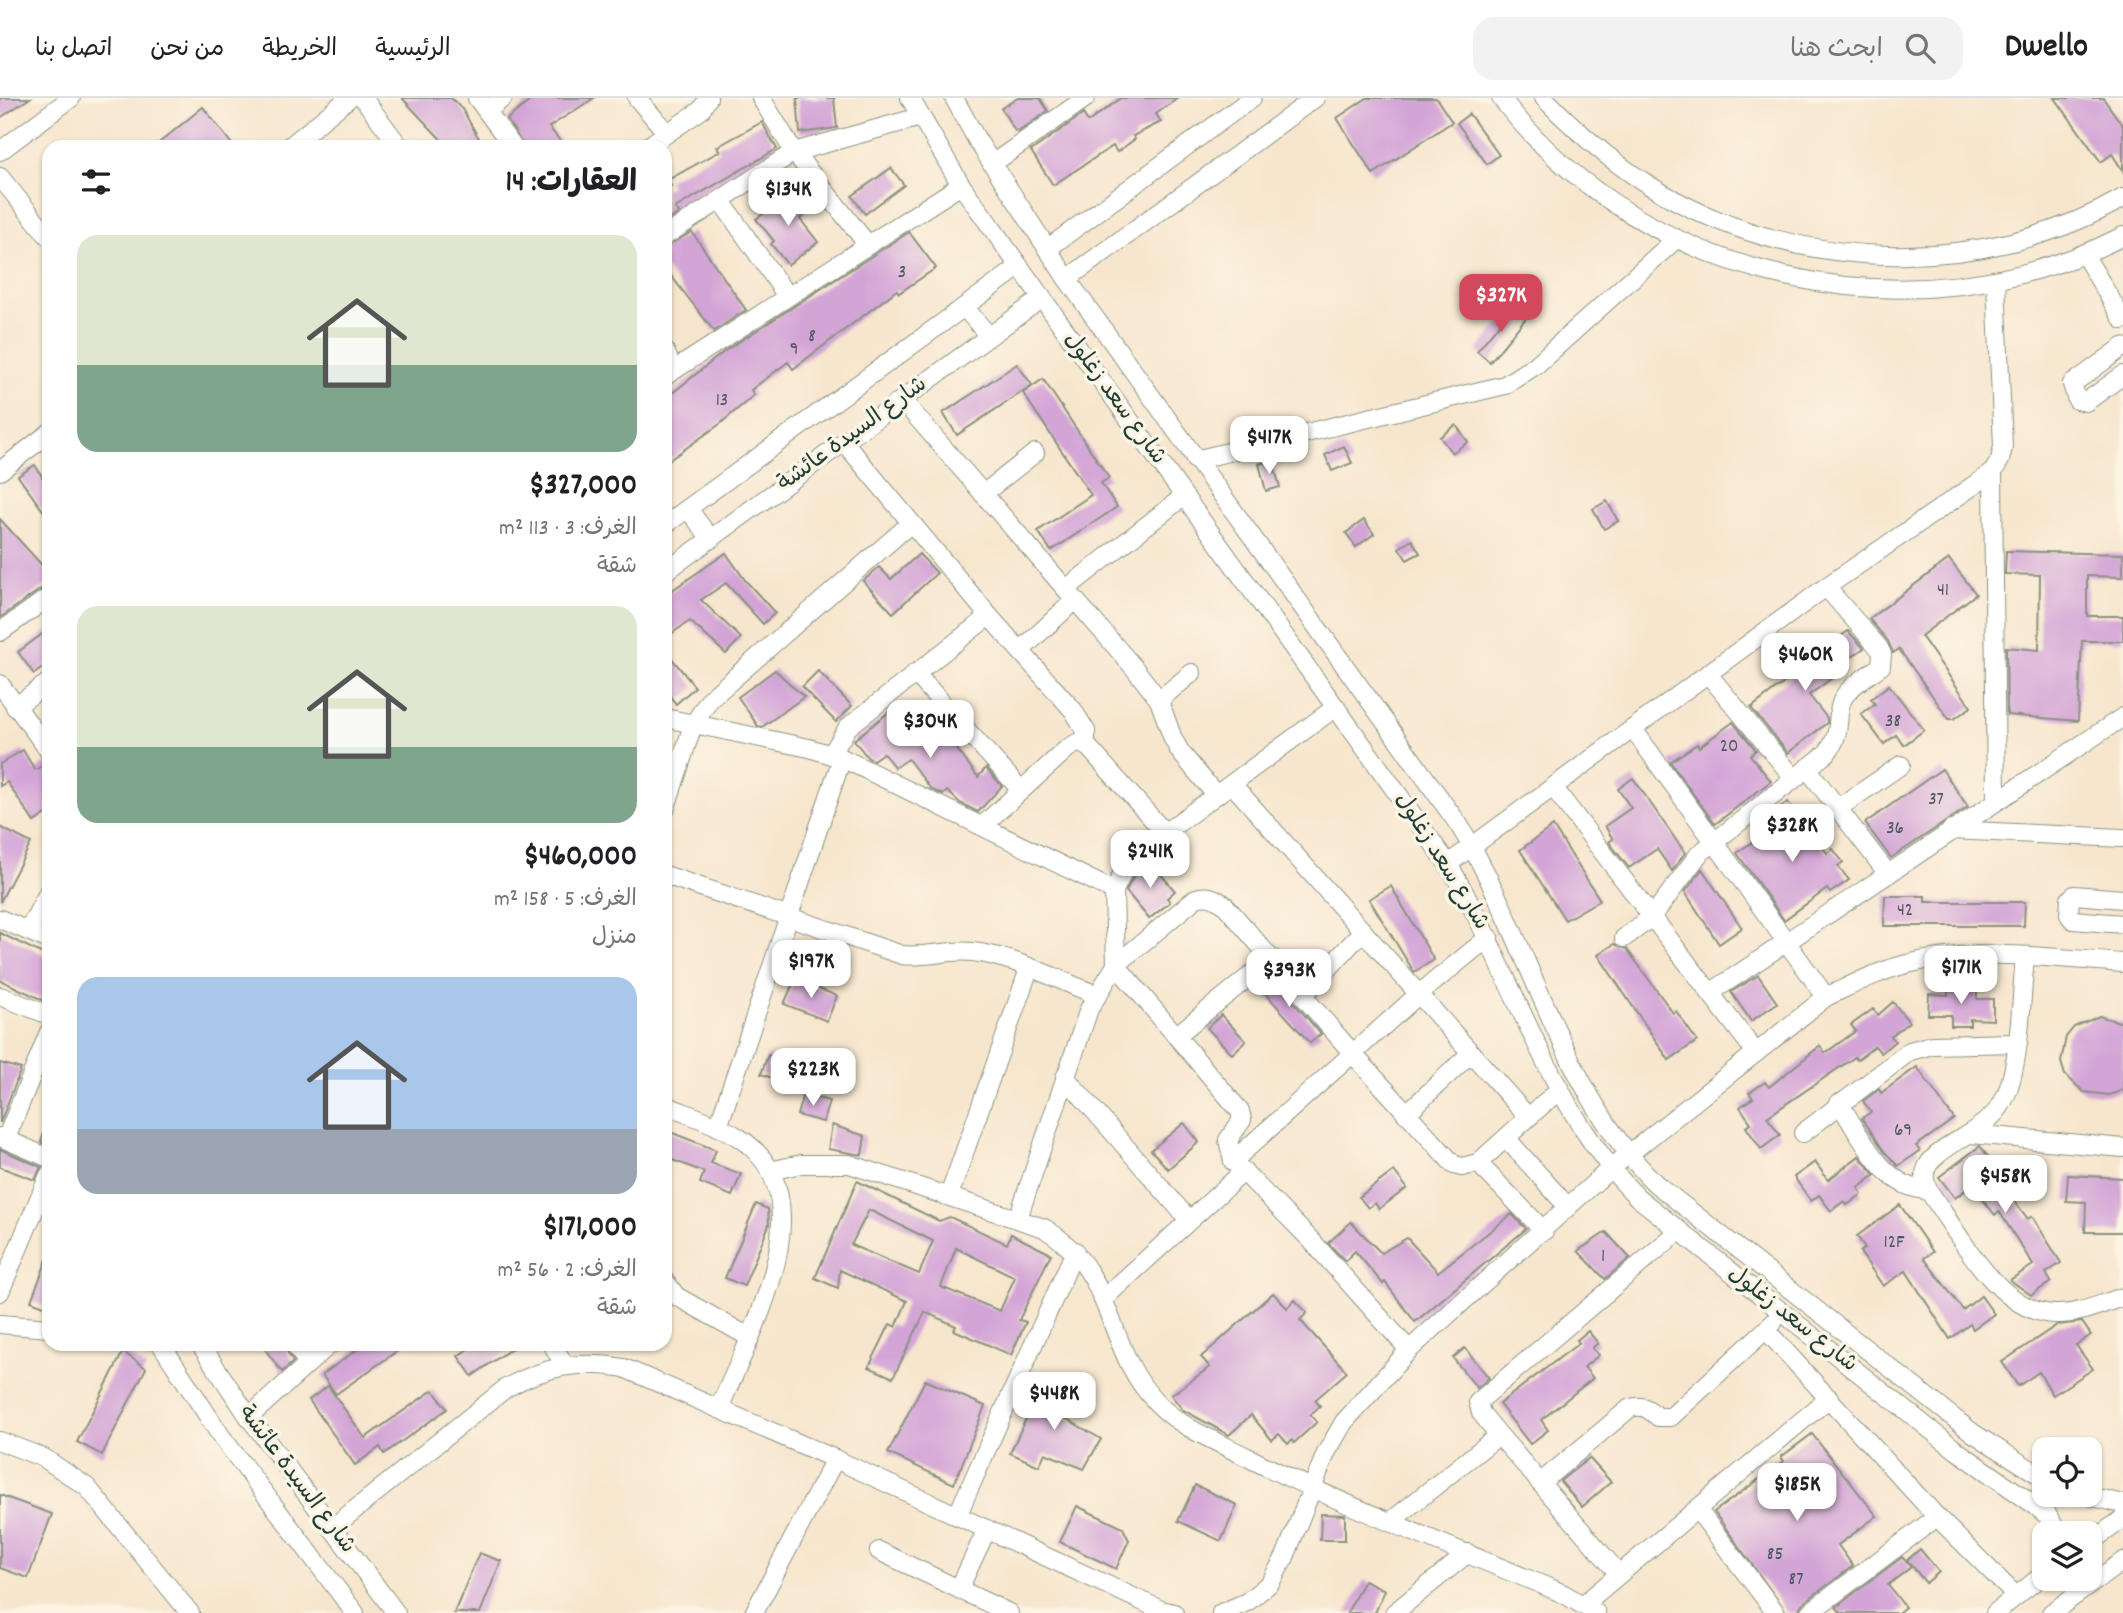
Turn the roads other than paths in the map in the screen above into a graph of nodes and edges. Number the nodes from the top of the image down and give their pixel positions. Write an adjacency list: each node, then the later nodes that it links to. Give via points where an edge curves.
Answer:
1 (71, 98): 22 (street)
2 (349, 98): 18 (street)
3 (363, 98): 19 (street)
4 (503, 98): 15 (street)
5 (637, 98): 17 (street)
6 (708, 98): 17 (street, via 701,110)
7 (761, 98): 23 (street)
8 (910, 98): 16 (street, شارع سعد زغلول)
9 (954, 98): 24 (street, شارع سعد زغلول)
10 (1086, 98): 24 (street)
11 (1252, 98): 34 (street)
12 (1315, 98): 37 (street)
13 (1501, 98): 32 (street, via 1555,158 1597,192)
14 (1544, 98): 27 (street, via 1599,150 1664,195 1749,231 1813,248 1918,255 1971,249 2065,225)
15 (482, 104): 20 (street)
16 (920, 117): 23 (street); 26 (street, شارع سعد زغلول)
17 (667, 133): 21 (street)
18 (298, 140)
19 (395, 140)
20 (508, 140)
21 (657, 140)
22 (0, 151)
23 (794, 152): 28 (street); 33 (street)
24 (992, 164): 34 (street, شارع سعد زغلول)
25 (0, 177): 29 (street)
26 (961, 185): 33 (street); 36 (street, شارع سعد زغلول)
27 (2123, 198)
28 (721, 201): 30 (street); 39 (street)
29 (42, 228)
30 (672, 232)
31 (2123, 236): 35 (street)
32 (1676, 239): 38 (street, via 1739,265 1859,289 1927,290); 53 (street, via 1536,365 1505,385)
33 (868, 244): 39 (street)
34 (1047, 249): 37 (street, شارع سعد زغلول)
35 (2084, 254): 38 (street); 42 (street)
36 (1019, 267): 40 (street, شارع سعد زغلول); 41 (street, شارع السيدة عائشة)
37 (1067, 279): 45 (street, شارع سعد زغلول)
38 (1996, 281): 55 (street, via 2003,447)
39 (787, 296): 46 (street)
40 (1042, 298): 43 (street, شارع السيدة عائشة); 48 (street, شارع سعد زغلول)
41 (964, 307): 43 (street); 58 (street, شارع السيدة عائشة)
42 (2123, 320)
43 (989, 336): 49 (street, شارع السيدة عائشة)
44 (2123, 347): 47 (street, via 2072,384 2072,391 2077,400 2086,402)
45 (1131, 369): 48 (street); 53 (street, شارع سعد زغلول)
46 (672, 371)
47 (2123, 375)
48 (1105, 386): 57 (street, شارع سعد زغلول)
49 (902, 400): 51 (street, شارع السيدة عائشة); 56 (street)
50 (42, 438): 54 (street)
51 (844, 442): 60 (street); 61 (street, شارع السيدة عائشة)
52 (1035, 453): 56 (street)
53 (1195, 460): 98 (street, شارع سعد زغلول)
54 (0, 471)
55 (1993, 472): 63 (street); 91 (street)
56 (983, 494): 64 (street)
57 (1184, 496): 64 (street); 76 (street, شارع سعد زغلول)
58 (688, 509): 59 (street, شارع السيدة عائشة); 61 (street)
59 (672, 520)
60 (911, 523): 66 (street); 79 (street, via 710,699)
61 (711, 539): 62 (street, شارع السيدة عائشة)
62 (672, 567)
63 (1826, 587): 71 (street); 85 (street, via 1879,648 1883,660 1845,694 1836,742)
64 (1070, 595): 68 (street); 74 (street)
65 (42, 602): 67 (street)
66 (989, 616): 68 (street); 69 (street)
67 (0, 632)
68 (1020, 650): 82 (street, via 1081,720)
69 (915, 673): 83 (street, via 848,727); 89 (street)
70 (1192, 673): 74 (street)
71 (1708, 674): 80 (street); 85 (street)
72 (0, 684): 75 (street)
73 (42, 687): 75 (street)
74 (1159, 700): 90 (street, via 1173,739)
75 (15, 707): 81 (street)
76 (1336, 707): 86 (street); 99 (street, شارع سعد زغلول)
77 (2123, 717): 91 (street)
78 (672, 720): 79 (street)
79 (693, 725): 83 (street); 88 (street)
80 (1633, 729): 87 (street); 97 (street)
81 (42, 742)
82 (1086, 745): 89 (street, via 1072,745); 95 (street)
83 (836, 756): 93 (street); 105 (street)
84 (1902, 765): 92 (street)
85 (1800, 773): 92 (street); 97 (street)
86 (1232, 784): 90 (street); 110 (street)
87 (1553, 787): 98 (street); 106 (street)
88 (672, 789)
89 (1021, 790): 93 (street)
90 (1216, 795): 95 (street)
91 (1996, 799): 94 (street)
92 (1837, 809): 100 (street)
93 (982, 826): 102 (street)
94 (1951, 830): 96 (street); 100 (street)
95 (1165, 833): 102 (street, via 1129,859)
96 (2123, 838)
97 (1714, 841): 106 (street, via 1685,870); 114 (street)
98 (1472, 847): 99 (street); 146 (street, شارع سعد زغلول, via 1593,1103)
99 (1448, 864): 112 (street, شارع سعد زغلول)
100 (1888, 874): 114 (street)
101 (672, 877): 105 (street)
102 (1114, 891): 118 (street)
103 (2123, 899): 108 (street, via 2074,895 2068,915 2073,920)
104 (42, 904): 109 (street)
105 (787, 917): 119 (street, via 902,955 970,952); 139 (street)
106 (1652, 917): 113 (street); 120 (street)
107 (0, 919): 109 (street)
108 (2123, 923)
109 (28, 931): 111 (street)
110 (1363, 931): 121 (street); 123 (street)
111 (42, 937)
112 (1489, 937): 121 (street); 134 (street, شارع سعد زغلول)
113 (1624, 938)
114 (1786, 940): 120 (street); 125 (street)
115 (2025, 956): 117 (street); 125 (street, via 1906,964); 128 (street)
116 (1272, 958): 118 (street, via 1224,904 1203,896); 123 (street); 127 (street)
117 (2123, 963)
118 (1115, 965): 122 (street); 127 (street)
119 (1029, 969): 122 (street); 153 (street)
120 (1710, 993): 131 (street)
121 (1419, 994): 130 (street); 132 (street)
122 (1097, 995): 133 (street)
123 (1304, 995): 132 (street)
124 (0, 996): 126 (street)
125 (1826, 997): 131 (street)
126 (42, 1012)
127 (1177, 1035): 148 (street, via 1241,1111 1242,1120 1228,1140)
128 (2016, 1043): 135 (street, via 1921,1046); 141 (street, via 2012,1077 2000,1107)
129 (42, 1048): 142 (street)
130 (1471, 1053): 137 (street); 138 (street)
131 (1756, 1053): 146 (street)
132 (1354, 1055): 137 (street); 148 (street)
133 (1065, 1077): 155 (street); 156 (street)
134 (1560, 1089): 138 (street); 149 (street, شارع سعد زغلول)
135 (1839, 1103): 140 (street); 151 (street, via 1888,1174 1913,1190)
136 (672, 1108): 139 (street)
137 (1406, 1114): 147 (street, via 1454,1165)
138 (1528, 1117): 143 (street)
139 (718, 1127): 150 (street, via 757,1153)
140 (1803, 1133)
141 (1972, 1134): 144 (street); 151 (street, via 1929,1163 1924,1177)
142 (3, 1138): 145 (street)
143 (1506, 1138): 147 (street); 154 (street)
144 (2123, 1148)
145 (42, 1155)
146 (1629, 1156): 149 (street); 183 (street, شارع سعد زغلول, via 1656,1184 1962,1424)
147 (1478, 1163): 157 (street)
148 (1238, 1166): 156 (street); 169 (street)
149 (1610, 1169): 154 (street); 158 (street, شارع سعد زغلول, via 1637,1198)
150 (770, 1171): 153 (street, via 801,1164 849,1164); 168 (street, via 780,1196 783,1222 779,1248)
151 (1928, 1190): 162 (street, via 1998,1287 2014,1301 2054,1315)
152 (42, 1192): 161 (street)
153 (949, 1196): 155 (street)
154 (1568, 1207): 157 (street)
155 (1018, 1218): 159 (street, via 1044,1228)
156 (1189, 1220): 163 (street)
157 (1544, 1231): 169 (street)
158 (1679, 1231): 164 (street, شارع سعد زغلول); 180 (street, via 1482,1396 1479,1410)
159 (1075, 1251): 163 (street); 189 (street)
160 (672, 1291): 168 (street)
161 (0, 1292)
162 (2123, 1297)
163 (1103, 1299): 185 (street, via 1135,1373 1169,1414)
164 (1783, 1313): 167 (street); 192 (street, شارع سعد زغلول)
165 (0, 1324): 166 (street)
166 (42, 1327)
167 (1766, 1330): 177 (street); 184 (street, via 1671,1417 1658,1417 1638,1405 1630,1408)
168 (749, 1337): 178 (street)
169 (1409, 1350): 185 (street, via 1344,1422)
170 (166, 1351): 208 (street, شارع السيدة عائشة, via 221,1436)
171 (205, 1351): 179 (street, شارع السيدة عائشة)
172 (299, 1351): 175 (street)
173 (322, 1351): 175 (street)
174 (556, 1351): 176 (street)
175 (308, 1363): 179 (street)
176 (564, 1364): 178 (street, via 624,1368); 194 (street, via 533,1373 506,1388)
177 (1829, 1398): 188 (street); 190 (street)
178 (719, 1409): 182 (street)
179 (249, 1417): 194 (street, شارع السيدة عائشة)
180 (1499, 1435): 184 (street); 193 (street)
181 (0, 1441): 207 (street, via 44,1458 88,1487)
182 (835, 1459): 189 (street); 210 (street)
183 (2032, 1471)
184 (1541, 1483): 200 (street)
185 (1311, 1489): 193 (street); 212 (street, via 1270,1583 1247,1602)
186 (2102, 1499): 187 (street)
187 (2123, 1504)
188 (1696, 1509): 200 (street); 213 (street)
189 (957, 1516): 195 (street)
190 (1937, 1517): 203 (street); 214 (street)
191 (2123, 1519): 196 (street)
192 (2051, 1521)
193 (1390, 1522): 198 (street)
194 (332, 1528): 209 (street, شارع السيدة عائشة)
195 (987, 1529): 202 (street); 206 (street)
196 (2102, 1534)
197 (879, 1551): 202 (street)
198 (1468, 1553): 204 (street); 205 (street)
199 (2123, 1561): 216 (street)
200 (1619, 1574): 204 (street)
201 (2032, 1583): 203 (street)
202 (959, 1589): 211 (street)
203 (2016, 1596): 215 (street)
204 (1590, 1609)
205 (1403, 1610)
206 (1165, 1612)
207 (190, 1613)
208 (355, 1613)
209 (396, 1613)
210 (754, 1613)
211 (1009, 1613)
212 (1221, 1613)
213 (1776, 1613)
214 (1808, 1613)
215 (1995, 1613)
216 (2051, 1613)

